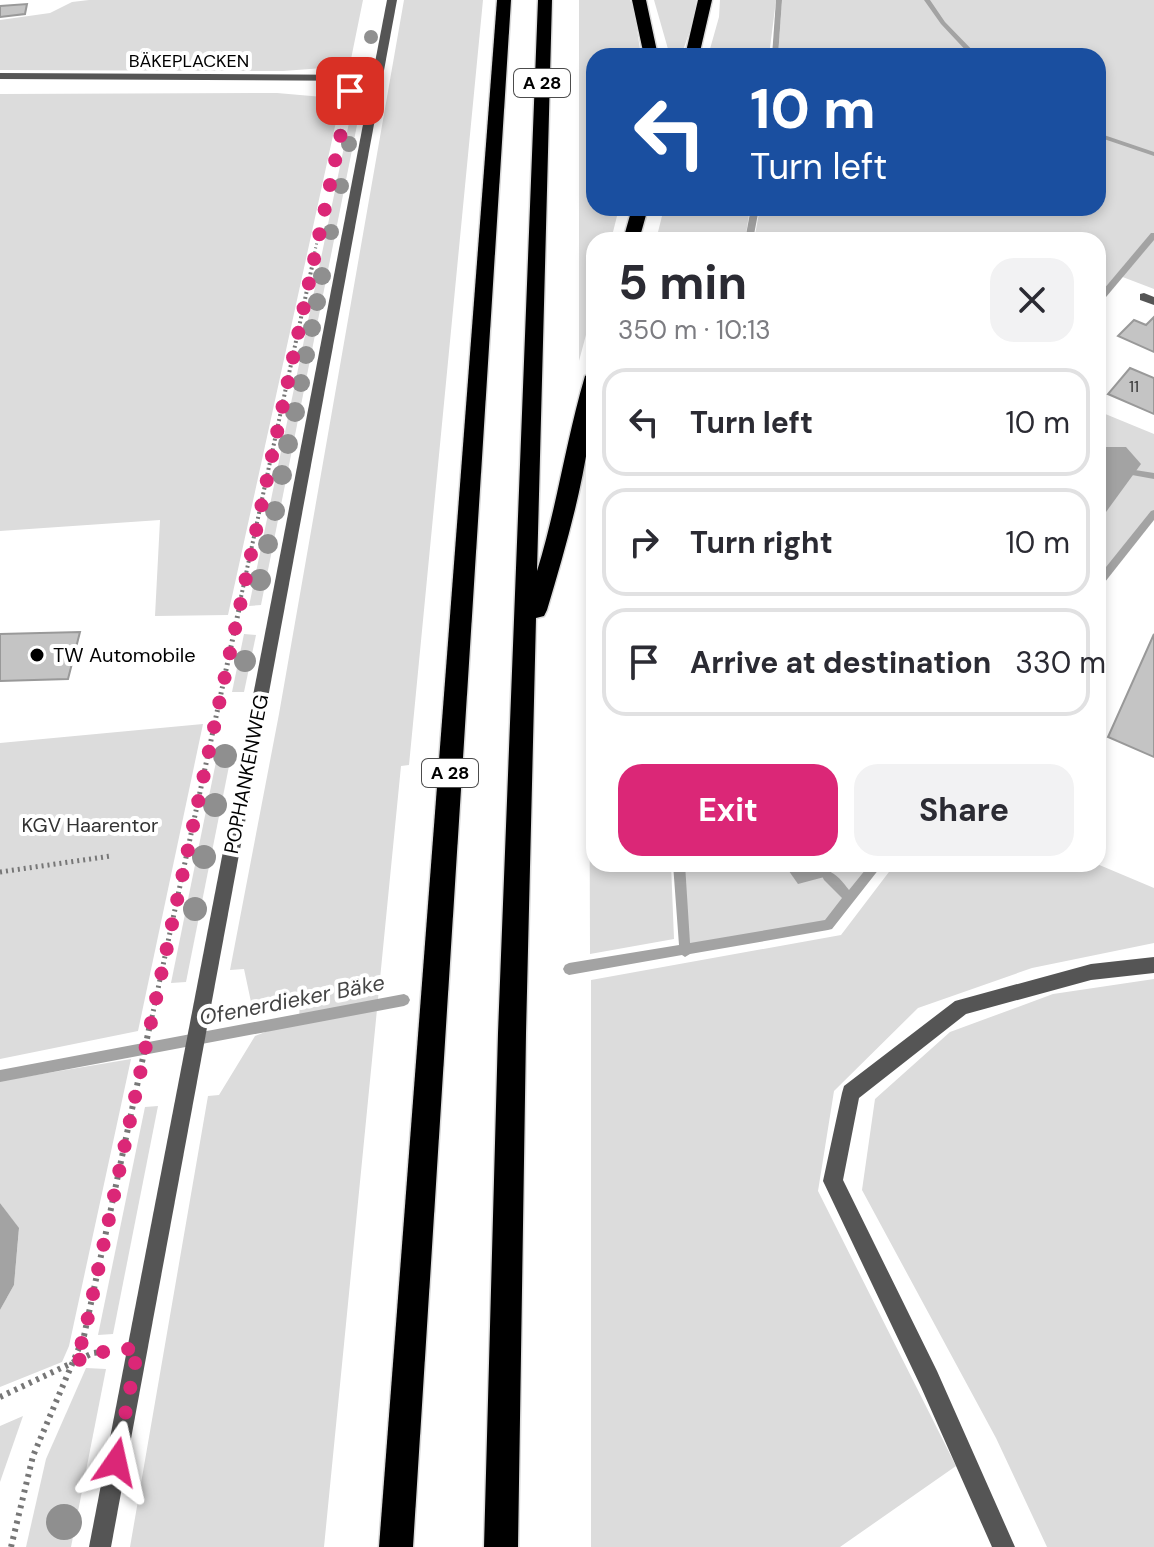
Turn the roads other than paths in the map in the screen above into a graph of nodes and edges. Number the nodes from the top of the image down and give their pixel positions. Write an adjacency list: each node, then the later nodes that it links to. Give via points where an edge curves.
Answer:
1 (392, 0): 9 (street, POPHANKENWEG)
2 (504, 0): 14 (highway, A 28)
3 (545, 0): 11 (highway, A 28)
4 (639, 0): 6 (highway)
5 (705, 0): 7 (highway)
6 (649, 48)
7 (694, 48)
8 (0, 76): 9 (street, BÄKEPLACKEN)
9 (377, 78): 13 (street, POPHANKENWEG)
10 (586, 406): 11 (highway, via 561,528)
11 (527, 639): 15 (highway, A 28)
12 (1154, 965): 16 (street, via 1091,972 961,1007 851,1093 833,1181)
13 (100, 1547)
14 (396, 1547)
15 (501, 1547)
16 (1004, 1547)

